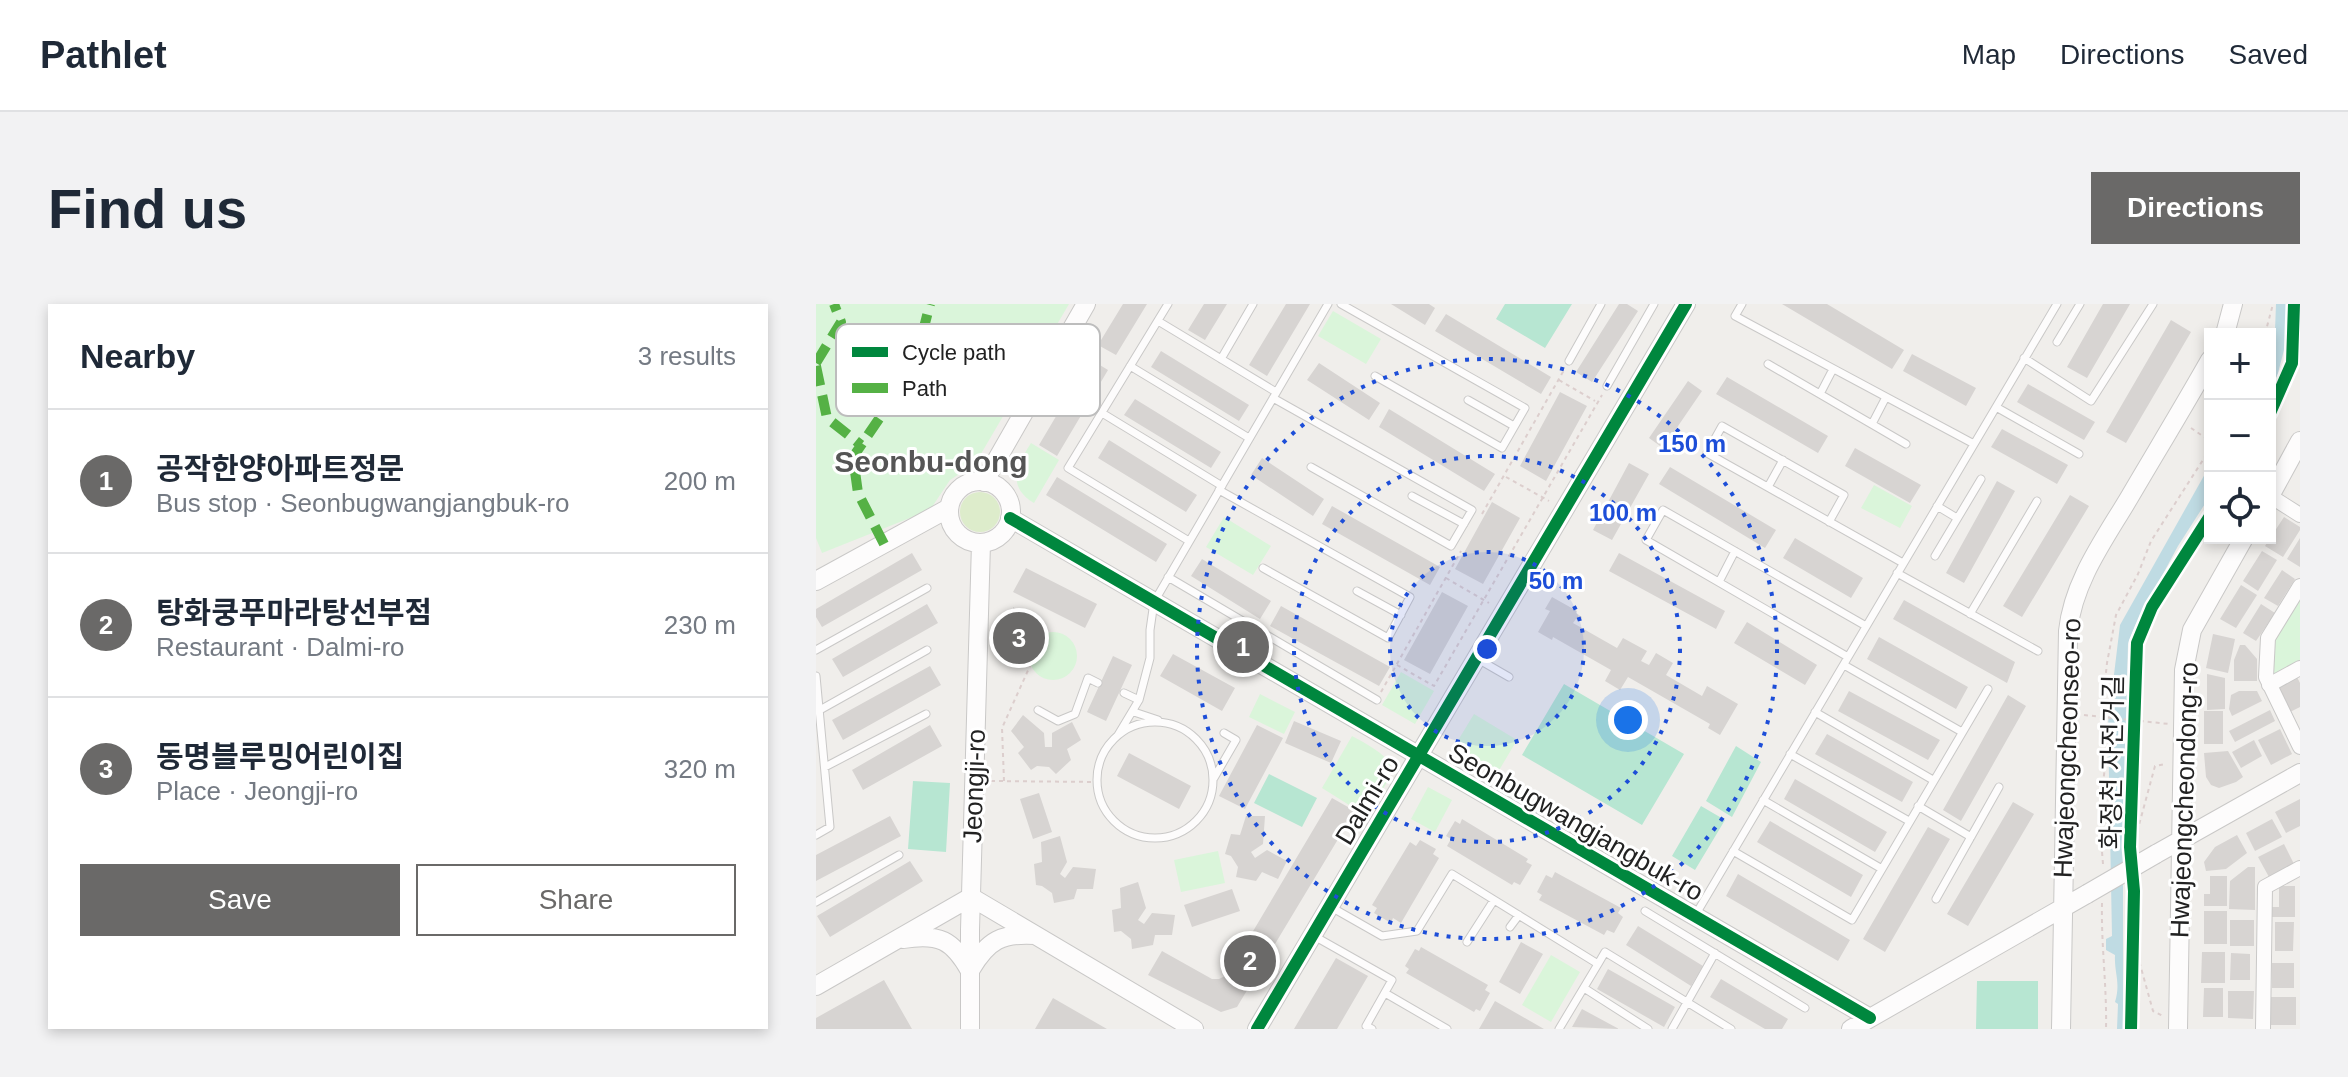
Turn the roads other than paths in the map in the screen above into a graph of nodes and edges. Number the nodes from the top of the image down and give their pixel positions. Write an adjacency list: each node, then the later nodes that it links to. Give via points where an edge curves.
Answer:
1 (1086, 304): 15 (street)
2 (1168, 304): 14 (lane)
3 (1253, 304): 19 (lane)
4 (1328, 304): 28 (lane)
5 (1341, 304): 35 (lane, via 1525,408)
6 (1601, 304): 20 (lane)
7 (1654, 304): 26 (lane)
8 (1686, 304): 79 (street, Dalmi-ro)
9 (1742, 304): 23 (lane, via 1735,316)
10 (2057, 304): 18 (lane)
11 (2080, 304): 17 (lane)
12 (2153, 304): 18 (lane, via 2091,401)
13 (2233, 304): 16 (street)
14 (1158, 321): 19 (lane); 22 (lane)
15 (1075, 324)
16 (2227, 328)
17 (2057, 342)
18 (2024, 358): 31 (lane)
19 (1221, 359): 28 (lane)
20 (1569, 361)
21 (1768, 364): 27 (lane)
22 (1130, 366): 32 (lane); 36 (lane)
23 (1833, 369): 27 (lane); 29 (lane)
24 (2204, 370): 122 (street, Hwajeongcheonseo-ro, via 2097,551 2070,612)
25 (1375, 376): 35 (lane, via 1502,448)
26 (1607, 386)
27 (1820, 394): 34 (lane)
28 (1275, 395): 36 (lane); 57 (lane, via 1472,510)
29 (1886, 397): 34 (lane); 39 (lane)
30 (1468, 400): 35 (lane)
31 (1996, 407): 39 (lane); 40 (lane)
32 (1102, 413): 47 (lane); 58 (lane, via 1068,468)
33 (1022, 416): 44 (street)
34 (1872, 424): 38 (lane)
35 (1514, 426)
36 (1249, 438): 47 (lane)
37 (2300, 441): 45 (street)
38 (1906, 444)
39 (1974, 444): 51 (lane)
40 (2079, 454)
41 (1783, 460): 46 (lane); 46 (lane, via 1722,426 1707,453); 56 (lane, via 1844,495)
42 (1311, 467): 57 (lane, via 1451,546)
43 (1981, 479): 55 (lane)
44 (984, 482): 52 (street, via 961,488); 54 (street, via 1005,494)
45 (2276, 485)
46 (1768, 487): 56 (lane)
47 (1220, 488): 58 (lane); 74 (lane, via 1410,597)
48 (1412, 496): 57 (lane)
49 (2276, 500): 53 (street)
50 (2037, 501): 73 (lane)
51 (1937, 506): 55 (lane); 63 (lane)
52 (949, 508): 59 (street, via 956,532); 67 (street)
53 (2300, 515)
54 (1010, 518): 59 (street, via 1001,535); 72 (street, Seonbugwangjangbuk-ro)
55 (1957, 518): 62 (lane)
56 (1829, 522): 63 (lane)
57 (1464, 524)
58 (1189, 541): 66 (lane)
59 (981, 543): 117 (street, Jeongji-ro)
60 (2241, 544): 112 (street, Hwajeongcheondong-ro, via 2192,630 2184,670)
61 (1735, 551): 68 (lane); 68 (lane, via 1663,510 1646,540); 75 (lane)
62 (1935, 556)
63 (1903, 563): 65 (lane)
64 (1263, 568): 74 (lane, via 1388,638)
65 (1897, 573): 73 (lane); 75 (lane)
66 (1168, 577): 72 (lane); 89 (lane)
67 (816, 581)
68 (1719, 582): 80 (lane)
69 (2300, 586): 85 (street, via 2268,638)
70 (927, 588): 76 (lane)
71 (1357, 591): 74 (lane)
72 (1154, 602): 88 (lane, via 1150,658); 101 (street, Seonbugwangjangbuk-ro)
73 (1970, 614): 78 (lane)
74 (1401, 615)
75 (1866, 626): 80 (lane)
76 (816, 650)
77 (927, 650): 91 (lane)
78 (2038, 651)
79 (1476, 658): 83 (lane); 101 (street, Dalmi-ro)
80 (1846, 661): 93 (lane); 96 (lane)
81 (2300, 668): 85 (street)
82 (816, 676): 91 (lane)
83 (1509, 677)
84 (1098, 683): 90 (lane, via 1088,678 1075,714 1058,721)
85 (2269, 685): 99 (street)
86 (1988, 689): 96 (lane)
87 (1124, 693): 88 (lane)
88 (1139, 700): 92 (lane)
89 (1377, 700)
90 (1038, 710)
91 (818, 711): 102 (lane)
92 (1134, 712): 95 (lane); 98 (lane)
93 (1815, 712): 100 (lane); 105 (lane)
94 (926, 714): 102 (lane)
95 (1178, 726): 98 (lane, via 1146,722); 104 (lane, via 1204,747)
96 (1962, 732): 105 (lane)
97 (1224, 733): 104 (lane, via 1236,740)
98 (1118, 735): 104 (lane, via 1102,757 1097,782 1100,802 1123,830 1140,837 1176,836 1205,813)
99 (2300, 747)
100 (1790, 754): 107 (lane); 109 (lane)
101 (1418, 756): 121 (street, Dalmi-ro); 125 (street, Seonbugwangjangbuk-ro)
102 (825, 767): 110 (lane, via 830,827)
103 (2300, 773): 112 (street)
104 (1214, 778)
105 (1933, 780): 108 (lane)
106 (1999, 787): 111 (lane)
107 (1763, 800): 113 (lane); 116 (lane)
108 (1918, 806): 109 (lane); 111 (lane)
109 (1909, 821): 116 (lane)
110 (816, 835)
111 (1971, 837): 118 (lane)
112 (2181, 839): 122 (street, bridge, via 2094,898); 141 (street, Hwajeongcheondong-ro)
113 (1733, 851): 116 (lane, via 1852,920); 125 (lane)
114 (899, 855): 120 (lane)
115 (2300, 868): 152 (street, via 2265,887)
116 (1882, 869)
117 (971, 897): 127 (street); 129 (street); 133 (street, Jeongji-ro)
118 (1936, 899)
119 (1494, 900): 121 (lane, via 1452,874 1417,931 1382,936); 124 (lane); 130 (lane)
120 (816, 902)
121 (1329, 906): 128 (street, Dalmi-ro)
122 (2061, 908): 139 (street); 151 (street, Hwajeongcheonseo-ro)
123 (1645, 911): 131 (lane)
124 (1519, 915): 126 (lane); 132 (lane)
125 (1695, 916): 139 (street, Seonbugwangjangbuk-ro)
126 (1510, 927)
127 (1036, 935): 133 (street, via 1011,934 981,951); 140 (street)
128 (1313, 935): 136 (lane, via 1392,980); 143 (street, Dalmi-ro)
129 (897, 940): 133 (street, via 923,936 947,942); 134 (street)
130 (1467, 942)
131 (1715, 953): 137 (lane); 138 (lane)
132 (1598, 964): 135 (lane); 137 (lane, via 1605,952)
133 (970, 971): 142 (street, Jeongji-ro)
134 (816, 986)
135 (1584, 988): 146 (lane); 147 (lane)
136 (1385, 993): 144 (lane, via 1366,1026); 145 (lane)
137 (1687, 1002): 148 (lane); 149 (lane)
138 (1805, 1008)
139 (1870, 1018): 150 (street)
140 (1183, 1026)
141 (2178, 1027)
142 (970, 1029)
143 (1257, 1029)
144 (1372, 1029)
145 (1447, 1029)
146 (1559, 1029)
147 (1648, 1029)
148 (1672, 1029)
149 (1731, 1029)
150 (1851, 1029)
151 (2061, 1029)
152 (2263, 1029)

